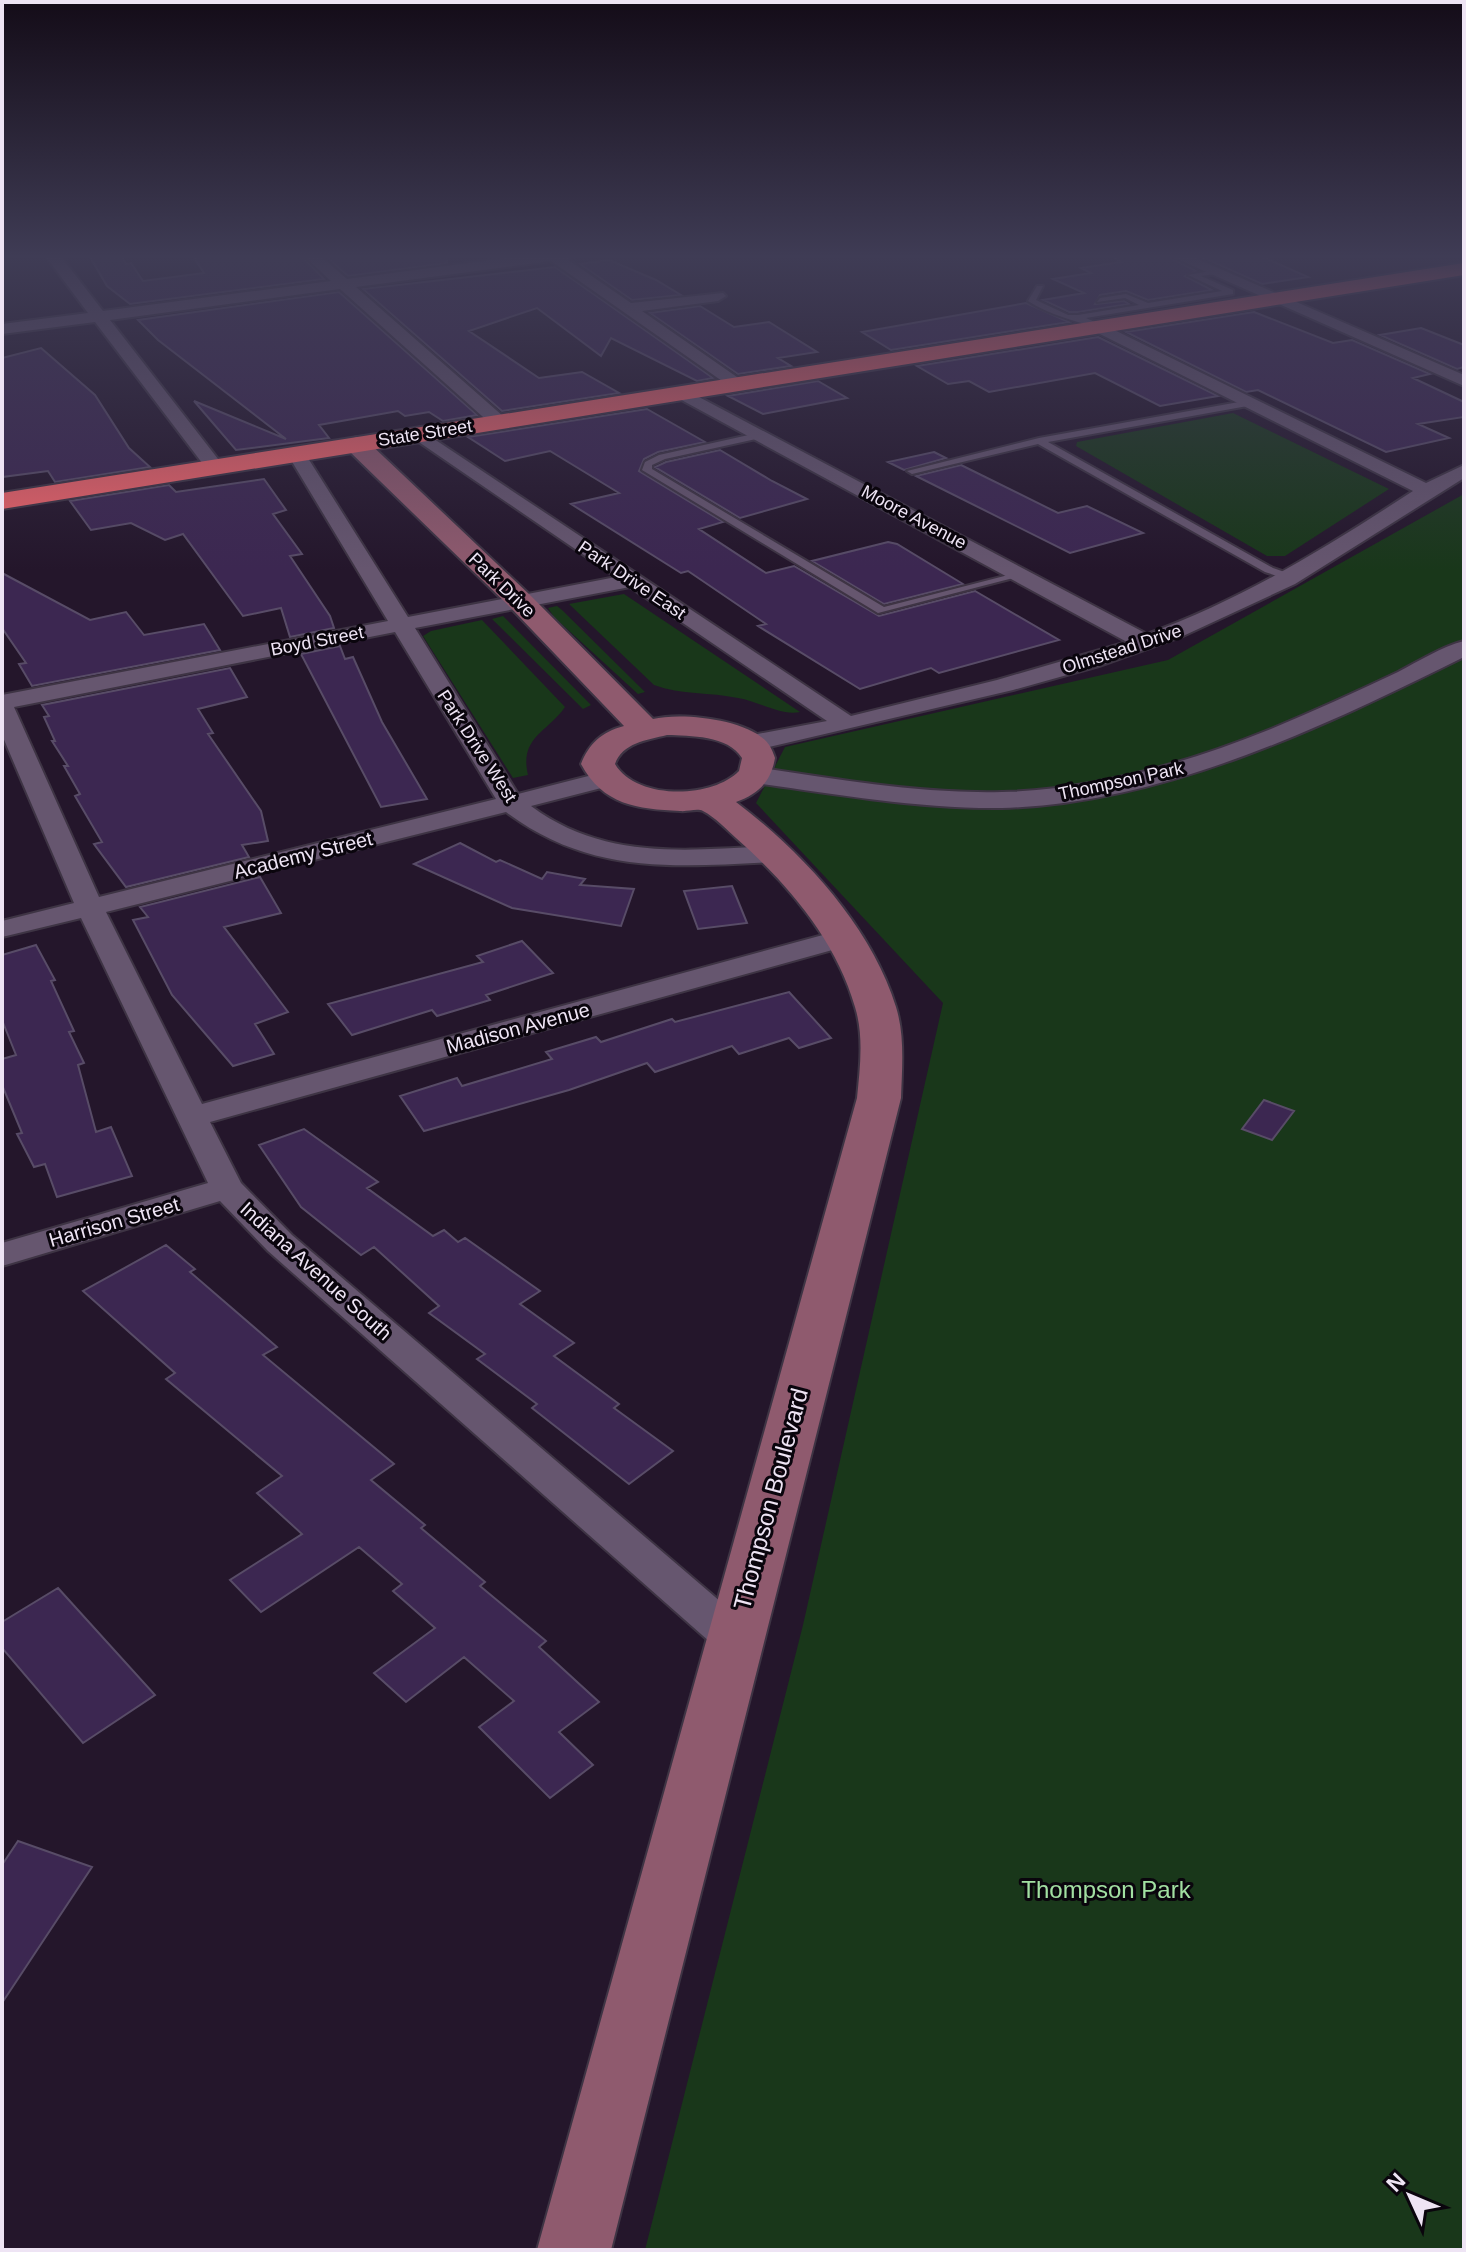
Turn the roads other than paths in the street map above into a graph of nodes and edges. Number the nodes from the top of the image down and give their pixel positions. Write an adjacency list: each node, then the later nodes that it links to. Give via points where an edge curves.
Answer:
1 (132, 359): 17 (street)
2 (427, 359): 11 (street)
3 (702, 359): 8 (street)
4 (879, 359): 8 (highway, State Street)
5 (1162, 359): 10 (street)
6 (1414, 359): 7 (street)
7 (1464, 381)
8 (738, 384): 9 (highway, State Street)
9 (682, 393): 11 (highway, State Street); 13 (street, Moore Avenue)
10 (1250, 403): 14 (lane); 20 (street)
11 (498, 421): 12 (highway, State Street)
12 (419, 434): 15 (highway, State Street); 24 (street, Park Drive East)
13 (762, 435): 22 (street, Moore Avenue); 22 (lane, via 662,457 647,470 882,611)
14 (1039, 441): 18 (lane); 23 (lane)
15 (357, 445): 16 (highway, State Street); 25 (street, Park Drive)
16 (297, 455): 17 (highway, State Street); 26 (street, Park Drive West)
17 (216, 468): 21 (highway, State Street)
18 (912, 471)
19 (1464, 471): 20 (street, Olmstead Drive)
20 (1426, 490): 23 (street, Olmstead Drive)
21 (2, 501)
22 (1020, 575): 27 (street, Moore Avenue)
23 (1292, 578): 27 (street, Olmstead Drive)
24 (631, 580): 25 (street, Boyd Street); 30 (street, Park Drive East)
25 (521, 602): 26 (street, Boyd Street); 31 (street, Park Drive)
26 (400, 625): 29 (street, Boyd Street); 34 (street, Park Drive West)
27 (1146, 643): 30 (street, Olmstead Drive)
28 (1464, 648): 32 (street, Thompson Park, via 1244,750 1112,786 1003,800 930,798)
29 (2, 704): 36 (street, Indiana Avenue South)
30 (847, 724): 32 (street, Olmstead Drive, via 788,738)
31 (645, 729): 32 (street, Thompson Boulevard, via 667,725 732,734); 33 (street, Thompson Boulevard, via 624,735 599,756 597,768)
32 (737, 772): 33 (street, via 686,802 648,799 617,790); 35 (street, Thompson Boulevard, via 745,824)
33 (604, 780): 34 (street, Academy Street)
34 (512, 804): 35 (street, Park Drive West, via 536,825 570,842 613,854 652,859); 36 (street, Academy Street)
35 (774, 854): 38 (street, Thompson Boulevard)
36 (90, 908): 37 (street, Academy Street); 39 (street, Indiana Avenue South)
37 (2, 929)
38 (844, 938): 39 (street, Madison Avenue); 42 (street, Thompson Boulevard, via 876,1007 882,1046 879,1098)
39 (191, 1117): 40 (street, Indiana Avenue South)
40 (227, 1188): 41 (street, Harrison Street); 42 (street, Indiana Avenue South, via 280,1243)
41 (2, 1255)
42 (734, 1638): 43 (street, Thompson Boulevard)
43 (574, 2250)

